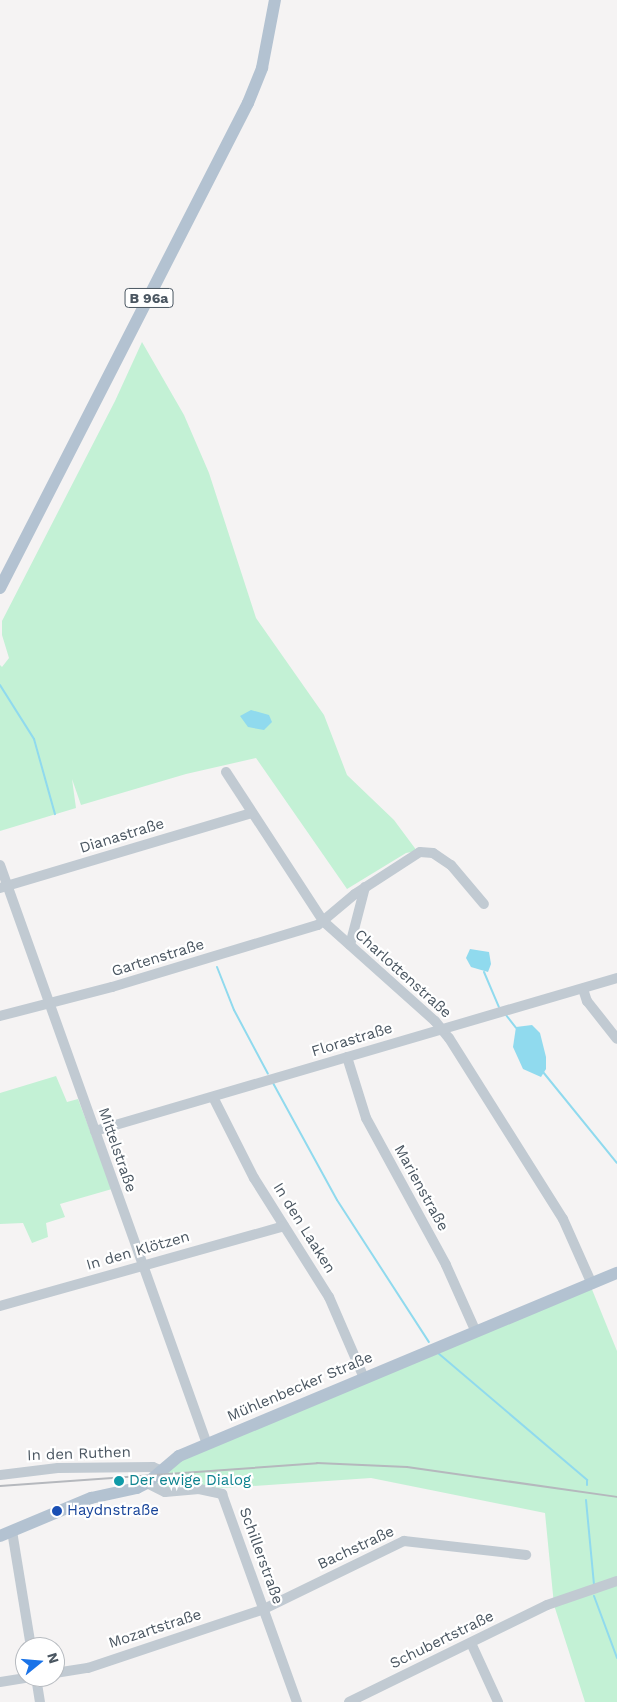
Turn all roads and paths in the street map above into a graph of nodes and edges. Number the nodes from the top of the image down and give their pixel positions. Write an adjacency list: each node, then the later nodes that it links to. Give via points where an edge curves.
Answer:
1 (275, 0): 2 (main road, B 96a, via 262,68 252,95)
2 (0, 588)
3 (226, 772): 4 (street, Charlottenstraße)
4 (252, 813): 6 (street, Dianastraße); 9 (street, Charlottenstraße)
5 (0, 865): 6 (street, Mittelstraße)
6 (4, 887): 13 (street, Mittelstraße)
7 (365, 887): 8 (street, via 407,858 426,852 451,865); 9 (street); 10 (street)
8 (484, 904)
9 (323, 921): 10 (street, Charlottenstraße); 13 (street, Gartenstraße, via 112,988)
10 (350, 945): 15 (street, Charlottenstraße)
11 (617, 978): 12 (street, Florastraße)
12 (583, 989): 15 (street, Florastraße); 16 (street, via 587,1001)
13 (49, 1002): 14 (street, Gartenstraße); 19 (street, Mittelstraße)
14 (0, 1016)
15 (442, 1029): 17 (street, Florastraße); 23 (street, Charlottenstraße, via 563,1219)
16 (617, 1039)
17 (347, 1057): 18 (street, Florastraße); 25 (street, Marienstraße, via 366,1118 446,1265)
18 (213, 1097): 19 (street, Florastraße); 20 (street, In den Laaken, via 239,1151)
19 (95, 1131): 21 (street, Mittelstraße)
20 (284, 1226): 21 (street, In den Klötzen); 26 (street, In den Laaken, via 329,1298)
21 (142, 1265): 24 (street, In den Klötzen); 27 (street, Mittelstraße)
22 (617, 1273): 23 (main road, Mühlenbecker Straße)
23 (592, 1284): 25 (main road, Mühlenbecker Straße)
24 (0, 1306)
25 (476, 1332): 26 (main road, Mühlenbecker Straße)
26 (364, 1378): 27 (main road, Mühlenbecker Straße)
27 (207, 1444): 28 (main road, Mühlenbecker Straße, via 179,1456)
28 (160, 1470): 29 (street, In den Ruthen, via 153,1467 101,1467); 30 (main road, Mühlenbecker Straße)
29 (0, 1475)
30 (147, 1483): 31 (main road, via 91,1498); 34 (street, Schillerstraße, via 165,1492 206,1490 222,1494)
31 (6, 1533): 35 (street)
32 (526, 1555): 34 (street, Bachstraße, via 404,1541)
33 (617, 1582): 36 (street, Schubertstraße, via 547,1604)
34 (264, 1609): 37 (street, Mozartstraße, via 88,1668); 42 (street, Schillerstraße)
35 (29, 1637)
36 (471, 1643): 43 (street, Schubertstraße); 44 (street)
37 (65, 1671)
38 (15, 1680): 39 (street)
39 (0, 1682)
40 (38, 1687): 41 (street)
41 (40, 1702)
42 (297, 1702)
43 (349, 1702)
44 (498, 1702)

